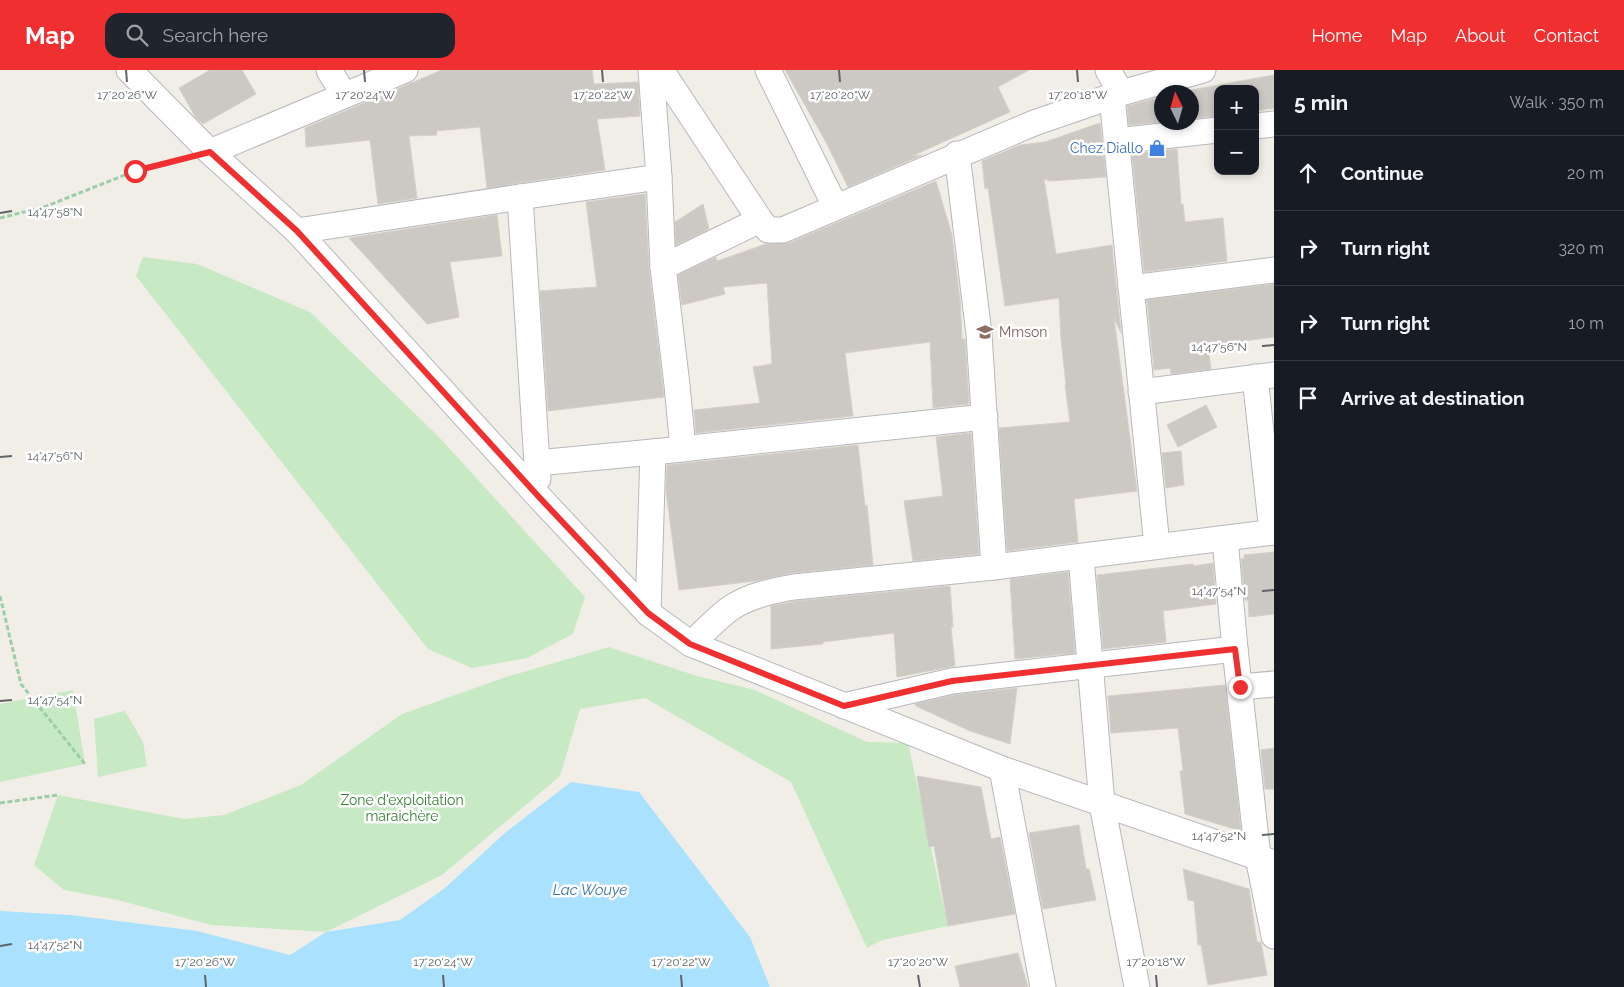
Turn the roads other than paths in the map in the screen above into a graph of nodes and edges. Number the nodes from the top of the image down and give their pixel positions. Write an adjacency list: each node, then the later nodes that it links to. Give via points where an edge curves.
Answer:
1 (129, 70): 15 (street)
2 (329, 70): 9 (street)
3 (405, 70): 9 (street)
4 (651, 70): 17 (street)
5 (661, 70): 20 (street)
6 (768, 70): 19 (street)
7 (1108, 70): 10 (street)
8 (1203, 70): 10 (street)
9 (344, 95): 15 (street)
10 (1116, 95): 14 (street); 16 (street)
11 (1274, 124): 12 (street)
12 (1259, 126)
13 (1214, 130): 14 (street)
14 (1116, 140): 24 (street)
15 (210, 152): 21 (street)
16 (958, 154): 19 (street); 27 (street, via 979,334)
17 (659, 177): 18 (street); 22 (street)
18 (520, 197): 21 (street); 30 (street)
19 (835, 206): 20 (street, via 783,230 768,230)
20 (760, 220): 22 (street)
21 (297, 231): 31 (street)
22 (663, 267): 28 (street)
23 (1274, 270): 24 (street)
24 (1131, 288): 26 (street)
25 (1264, 376): 26 (street); 32 (street)
26 (1141, 392): 34 (street)
27 (985, 417): 28 (street); 36 (street)
28 (683, 449): 29 (street)
29 (653, 452): 30 (street); 37 (street)
30 (537, 463): 31 (street)
31 (539, 497): 37 (street)
32 (1273, 532): 33 (street)
33 (1225, 539): 34 (street); 39 (street)
34 (1157, 546): 35 (street)
35 (1081, 557): 36 (street); 40 (street)
36 (994, 567): 38 (street, via 766,592 729,610)
37 (648, 613): 38 (street)
38 (690, 644): 43 (street)
39 (1235, 649): 40 (street); 42 (street)
40 (1090, 666): 43 (street, via 952,681); 45 (street)
41 (1274, 684): 42 (street)
42 (1240, 687): 46 (street)
43 (844, 706): 44 (street)
44 (1002, 769): 45 (street); 48 (street)
45 (1102, 804): 46 (street); 49 (street)
46 (1266, 860): 47 (street)
47 (1274, 936)
48 (1043, 987)
49 (1137, 987)

